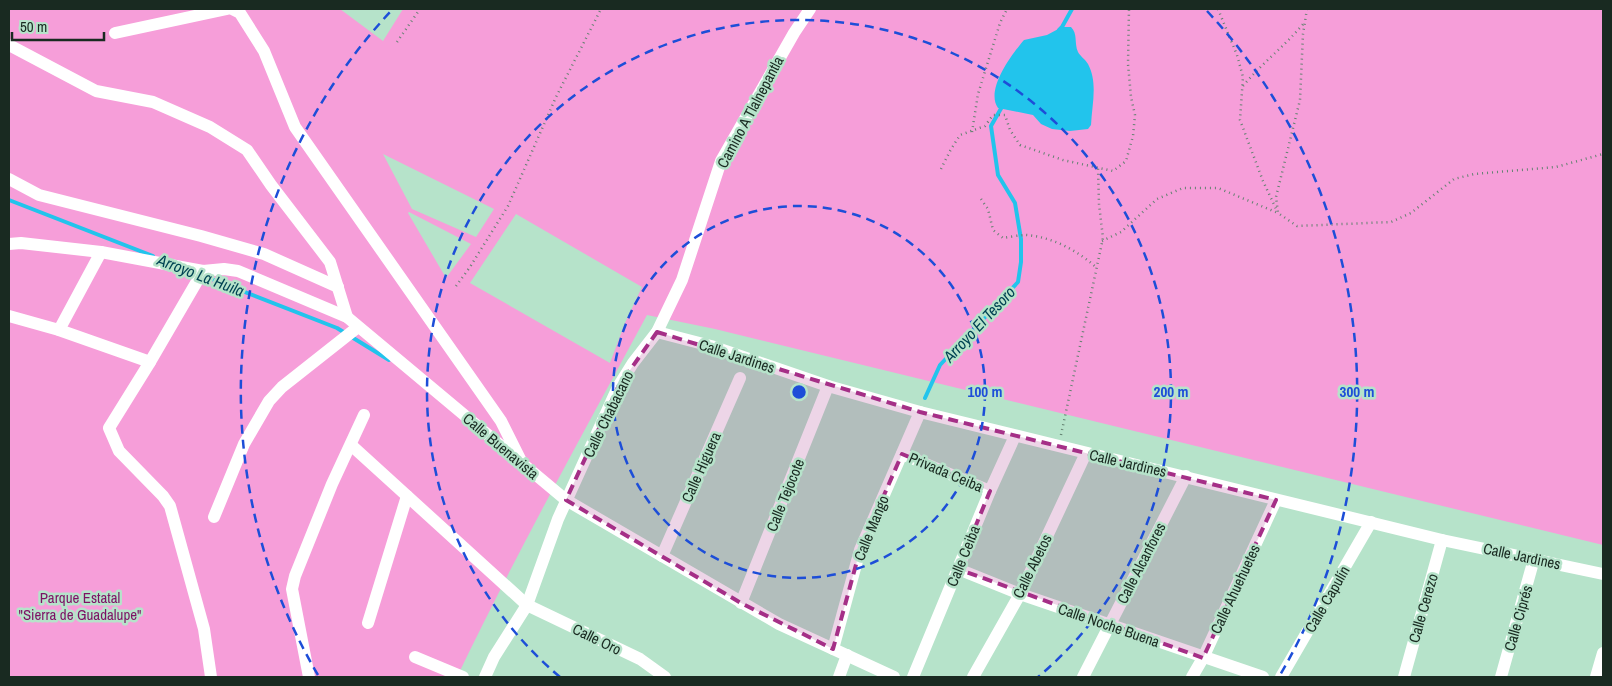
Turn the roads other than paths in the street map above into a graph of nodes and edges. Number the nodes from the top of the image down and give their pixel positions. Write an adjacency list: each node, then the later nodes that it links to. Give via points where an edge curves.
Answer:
1 (227, 9): 4 (street)
2 (232, 9): 25 (street, via 240,12 264,51 295,127 501,421)
3 (810, 9): 15 (street, Camino A Tlalnepantla, via 722,161 682,280)
4 (115, 33)
5 (9, 45): 10 (street, via 96,91 154,102 210,127 247,150 330,262)
6 (9, 179): 10 (street, via 39,195 264,254)
7 (9, 244): 8 (street, Calle Buenavista)
8 (101, 252): 9 (street, Calle Buenavista); 14 (street)
9 (203, 271): 12 (street, Calle Buenavista, via 238,271); 16 (street)
10 (338, 287): 12 (street)
11 (9, 316): 14 (street)
12 (347, 317): 13 (street, Calle Buenavista)
13 (358, 327): 25 (street, Calle Buenavista); 31 (street, via 269,401 244,444)
14 (59, 330): 16 (street)
15 (657, 332): 18 (street, Calle Jardines, via 710,346); 29 (street, Calle Chabacano, via 618,387)
16 (150, 362): 48 (street, via 109,428 119,451 170,506 204,629)
17 (740, 378): 34 (street, Calle Higuera)
18 (828, 386): 19 (street, Calle Jardines); 39 (street, Calle Tejocote)
19 (920, 412): 21 (street, Calle Jardines); 24 (street, Calle Mango)
20 (364, 415): 22 (street)
21 (1015, 436): 23 (street, Calle Jardines); 27 (street, Calle Ceiba)
22 (351, 445): 28 (street, Calle Oro); 49 (street, via 332,484 292,589)
23 (1086, 453): 26 (street, Calle Jardines); 38 (street, Calle Abetos)
24 (902, 454): 27 (street, Privada Ceiba); 43 (street, Calle Mango, via 860,550)
25 (522, 463): 29 (street, Calle Buenavista)
26 (1186, 476): 30 (street, Calle Jardines); 42 (street, Calle Alcanfores)
27 (990, 491): 36 (street, Calle Ceiba)
28 (407, 496): 40 (street, Calle Oro); 41 (street)
29 (566, 500): 34 (street, Calle Buenavista); 40 (street, Calle Chabacano)
30 (1276, 500): 32 (street, Calle Jardines); 47 (street, Calle Ahuehuetes)
31 (214, 517)
32 (1371, 522): 33 (street, Calle Jardines); 60 (street, Calle Capulín)
33 (1442, 540): 35 (street, Calle Jardines); 61 (street, Calle Cerezo)
34 (662, 556): 39 (street, Calle Buenavista)
35 (1534, 559): 37 (street, Calle Jardines); 62 (street, Calle Ciprés)
36 (958, 569): 38 (street, Calle Noche Buena); 55 (street, Calle Ceiba)
37 (1603, 574)
38 (1020, 594): 42 (street, Calle Noche Buena); 56 (street, Calle Abetos)
39 (741, 603): 43 (street, Calle Buenavista)
40 (527, 605): 51 (street, Calle Chabacano, via 494,656); 52 (street, Calle Oro, via 640,659)
41 (368, 623)
42 (1110, 625): 47 (street, Calle Noche Buena); 57 (street, Calle Alcanfores)
43 (833, 649): 45 (street, Calle Buenavista)
44 (1603, 653): 63 (street)
45 (847, 655): 53 (street); 54 (street, Calle Buenavista)
46 (415, 657): 50 (street)
47 (1203, 658): 58 (street, Calle Ahuehuetes); 59 (street, Calle Noche Buena)
48 (211, 677)
49 (309, 677)
50 (463, 677)
51 (485, 677)
52 (665, 677)
53 (839, 677)
54 (894, 677)
55 (914, 677)
56 (973, 677)
57 (1082, 677)
58 (1192, 677)
59 (1262, 677)
60 (1284, 677)
61 (1404, 677)
62 (1501, 677)
63 (1596, 677)

